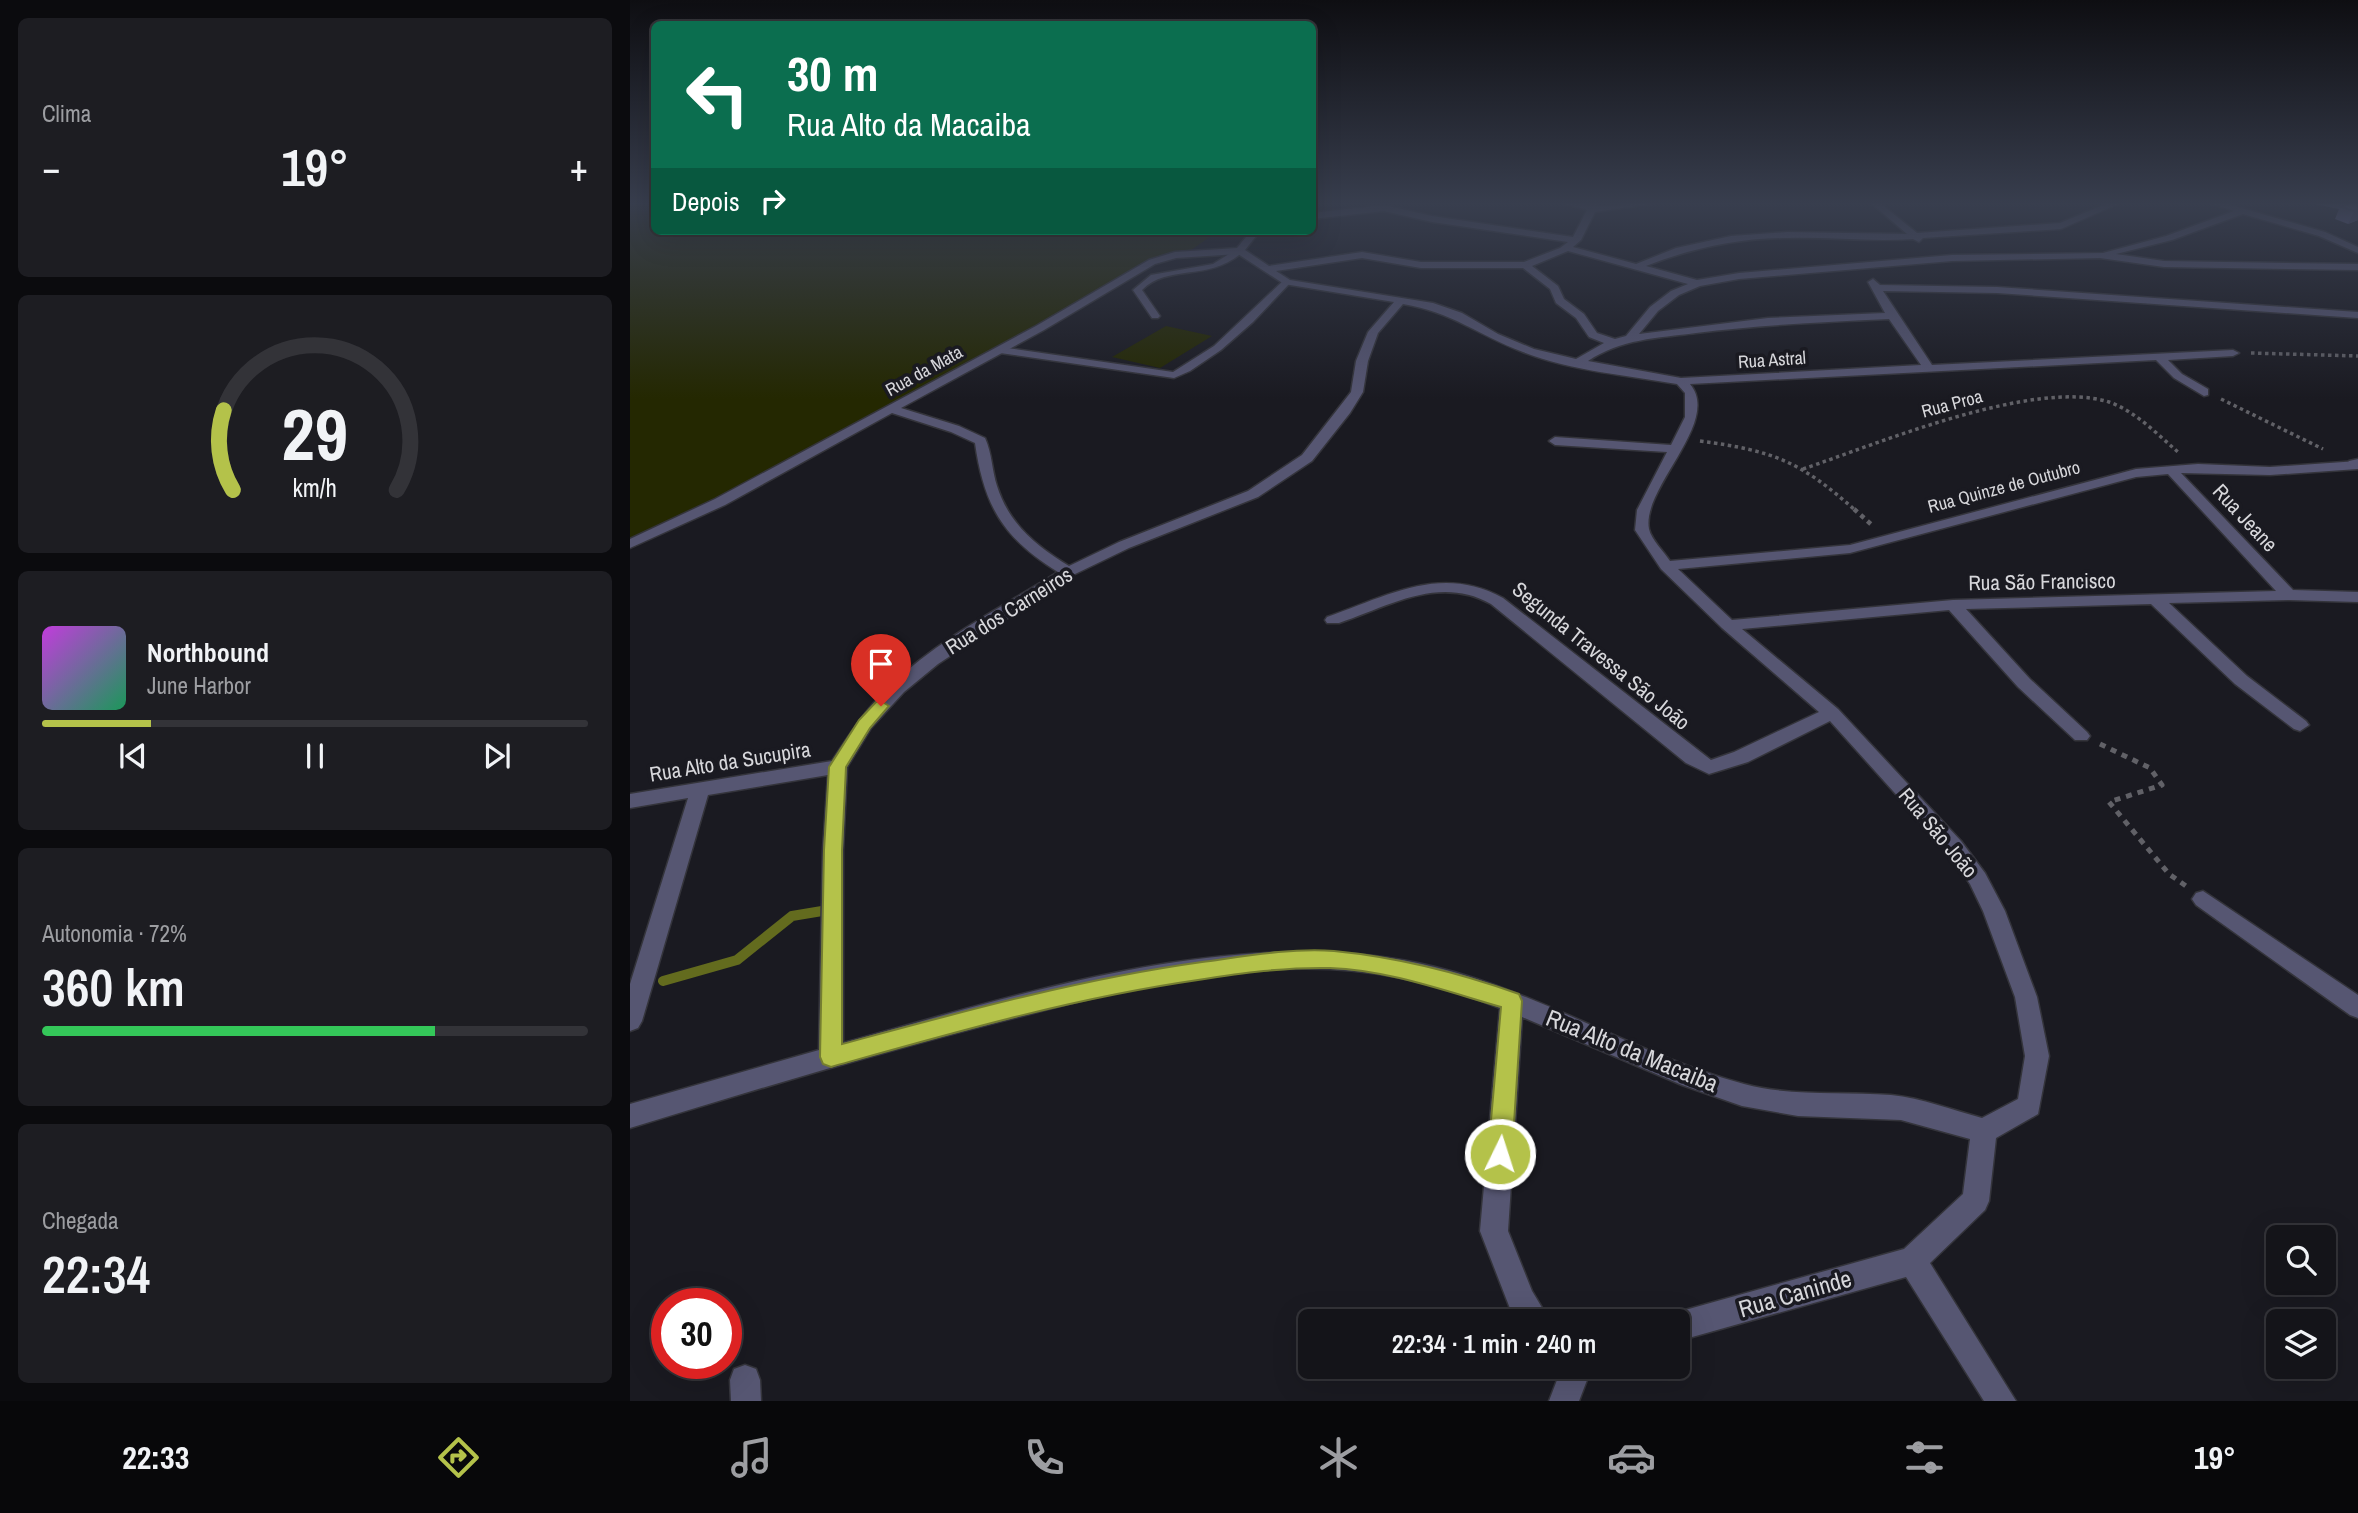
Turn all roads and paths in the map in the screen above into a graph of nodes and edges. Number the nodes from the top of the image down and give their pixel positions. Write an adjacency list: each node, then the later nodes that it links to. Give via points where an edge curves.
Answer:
1 (1141, 268): 17 (street, Rua da Mata)
2 (1192, 268): 13 (lane, via 1165,272 1142,284 1138,290)
3 (1268, 268): 8 (street, Rua Astral)
4 (1529, 268): 16 (street, via 1554,288 1560,301 1580,316 1593,335)
5 (1646, 268): 9 (street)
6 (1820, 268): 9 (street)
7 (1863, 268): 10 (street)
8 (1287, 282): 11 (street, Rua Astral); 17 (lane, via 1194,365 1174,375)
9 (1697, 283): 15 (street, via 1654,309)
10 (1878, 288): 12 (street, via 2022,292); 14 (street)
11 (1401, 300): 21 (street, Rua Astral, via 1443,309 1512,344); 35 (street, Rua dos Carneiros, via 1373,332 1357,392 1307,458 1253,494)
12 (2358, 315)
13 (1154, 316)
14 (1892, 316): 15 (street, via 1768,321); 22 (street)
15 (1630, 338): 16 (street)
16 (1613, 342): 21 (street)
17 (1000, 350): 25 (street, Rua da Mata)
18 (2233, 353): 19 (path); 20 (street, Rua Astral)
19 (2358, 356)
20 (2159, 357): 22 (street, Rua Astral); 24 (street)
21 (1578, 363): 23 (street, Rua Astral)
22 (1928, 367): 23 (street, Rua Astral)
23 (1681, 382): 27 (street, Rua São João, via 1693,402)
24 (2204, 392): 28 (path)
25 (890, 409): 33 (street, Rua da Mata, via 720,502); 35 (street, via 981,441 989,491 1007,526 1037,554)
26 (1555, 441): 27 (street)
27 (1678, 444): 30 (path, via 1755,450); 34 (street, Rua São João, via 1641,521)
28 (2356, 464): 29 (street, Rua Quinze de Outubro, via 2270,471)
29 (2198, 468): 30 (path, Rua Proa, via 2114,405 2091,400 1997,406 1930,424); 31 (street, Rua Quinze de Outubro)
30 (1803, 469): 32 (path)
31 (2170, 470): 32 (street, Rua Quinze de Outubro, via 2117,477); 36 (street, Rua Jeane)
32 (1889, 539): 34 (street, Rua Quinze de Outubro, via 1817,553)
33 (630, 544)
34 (1666, 566): 41 (street, Rua São João)
35 (1068, 572): 45 (street, Rua dos Carneiros, via 932,660 898,688 864,724)
36 (2289, 595): 37 (street, Rua São Francisco); 38 (street, Rua São Francisco)
37 (2358, 597)
38 (2157, 601): 39 (street, Rua São Francisco); 43 (street, via 2241,680)
39 (1953, 605): 41 (street, Rua São Francisco); 44 (street, via 2024,683)
40 (1332, 620): 42 (street, Segunda Travessa São João, via 1429,587 1444,584 1472,589 1497,601 1709,767 1741,757)
41 (1728, 625): 42 (street, Rua São João)
42 (1832, 713): 54 (street, Rua São João, via 1978,878 2026,998 2038,1056 2028,1106)
43 (2300, 725)
44 (2081, 736): 48 (path, via 2150,768 2162,785 2109,802 2169,874)
45 (838, 767): 46 (street, Rua Alto da Sucupira); 52 (street, Rua dos Carneiros)
46 (700, 791): 47 (street, Rua Alto da Sucupira); 51 (street)
47 (630, 801)
48 (2203, 899): 50 (street)
49 (1512, 1001): 52 (street, Rua Alto da Macaiba, via 1403,970 1332,960 1274,960 1061,995); 54 (street, Rua Alto da Macaiba, via 1669,1071 1745,1096 1815,1108 1892,1107); 56 (street, via 1494,1231)
50 (2358, 1008)
51 (630, 1021)
52 (831, 1057): 53 (street, Rua Alto da Macaiba)
53 (630, 1116)
54 (1984, 1131): 55 (street, via 1976,1201)
55 (1912, 1261): 57 (street, Rua Caninde); 60 (street)
56 (1527, 1309)
57 (1690, 1323)
58 (1572, 1379): 59 (street)
59 (1564, 1401)
60 (2001, 1401)

